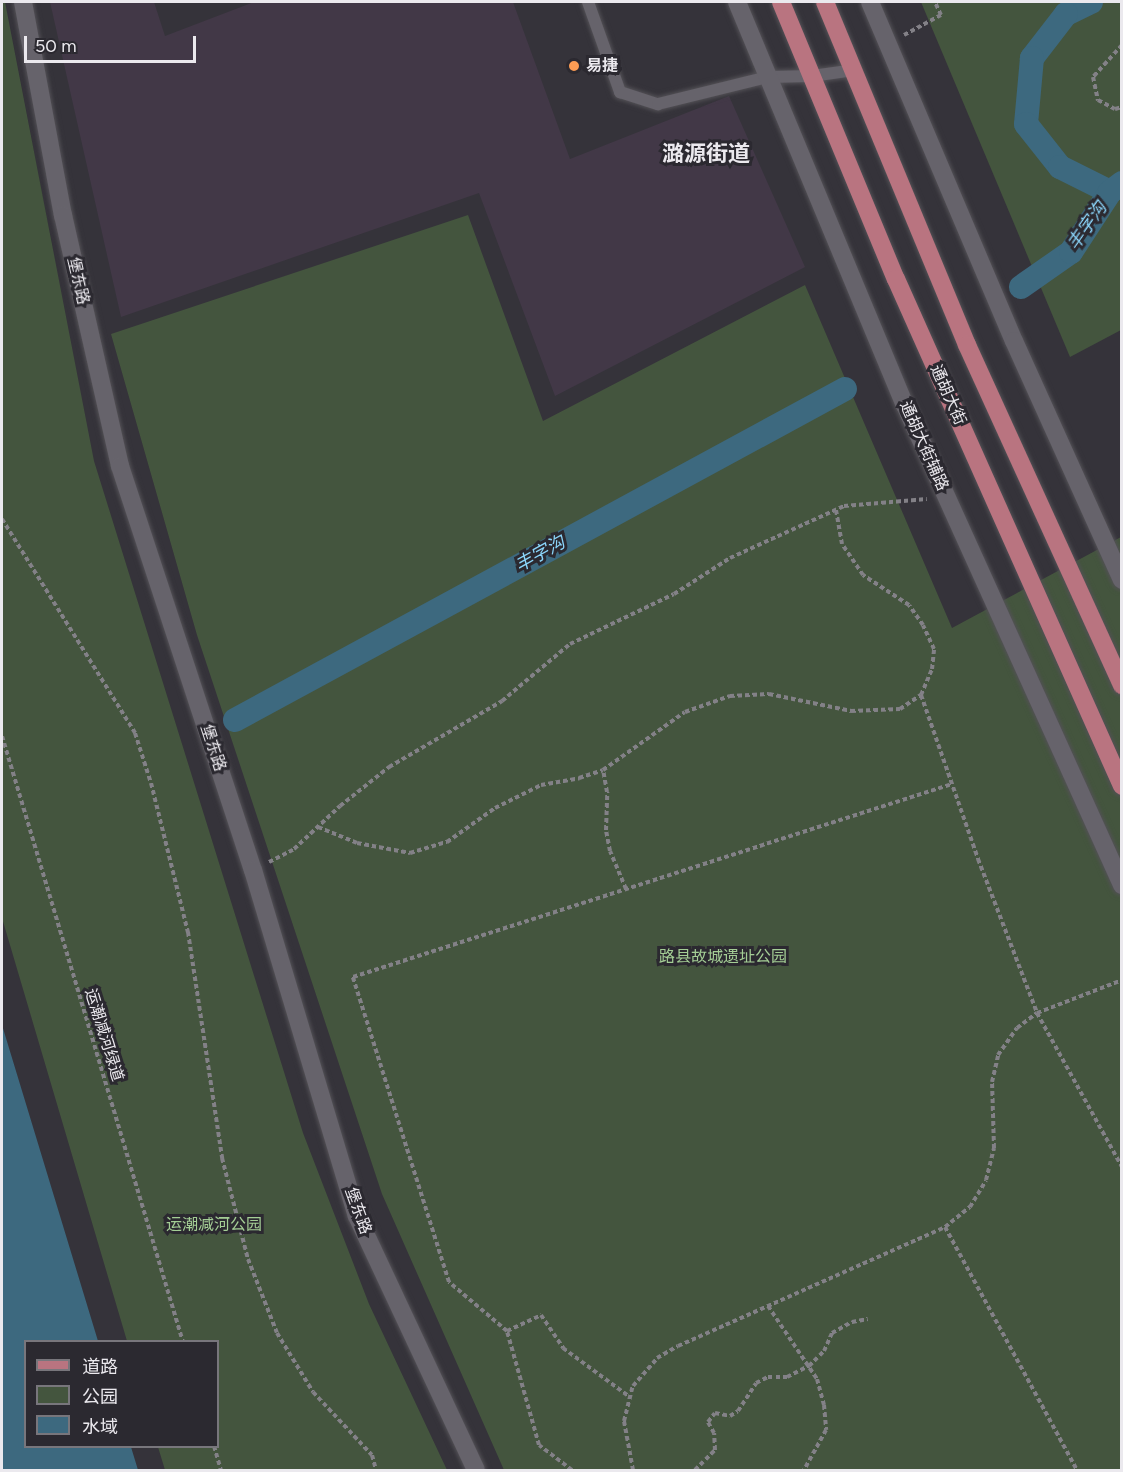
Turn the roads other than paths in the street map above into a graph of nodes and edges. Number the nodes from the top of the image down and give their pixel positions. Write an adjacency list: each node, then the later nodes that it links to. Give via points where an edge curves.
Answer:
1 (23, 2): 14 (street, 堡东路, via 63,215 120,466 253,870 357,1216)
2 (588, 2): 9 (lane, via 620,92 658,104)
3 (737, 2): 9 (street, 通胡大街辅路)
4 (782, 2): 8 (main road, 通胡大街)
5 (825, 2): 7 (main road)
6 (870, 2): 10 (street, via 1014,342)
7 (854, 70): 8 (lane); 11 (main road, via 967,345)
8 (812, 76): 9 (lane); 12 (main road, 通胡大街, via 896,279)
9 (768, 77): 13 (street, 通胡大街辅路, via 905,405)
10 (1122, 580)
11 (1122, 685)
12 (1122, 786)
13 (1122, 885)
14 (476, 1470)

